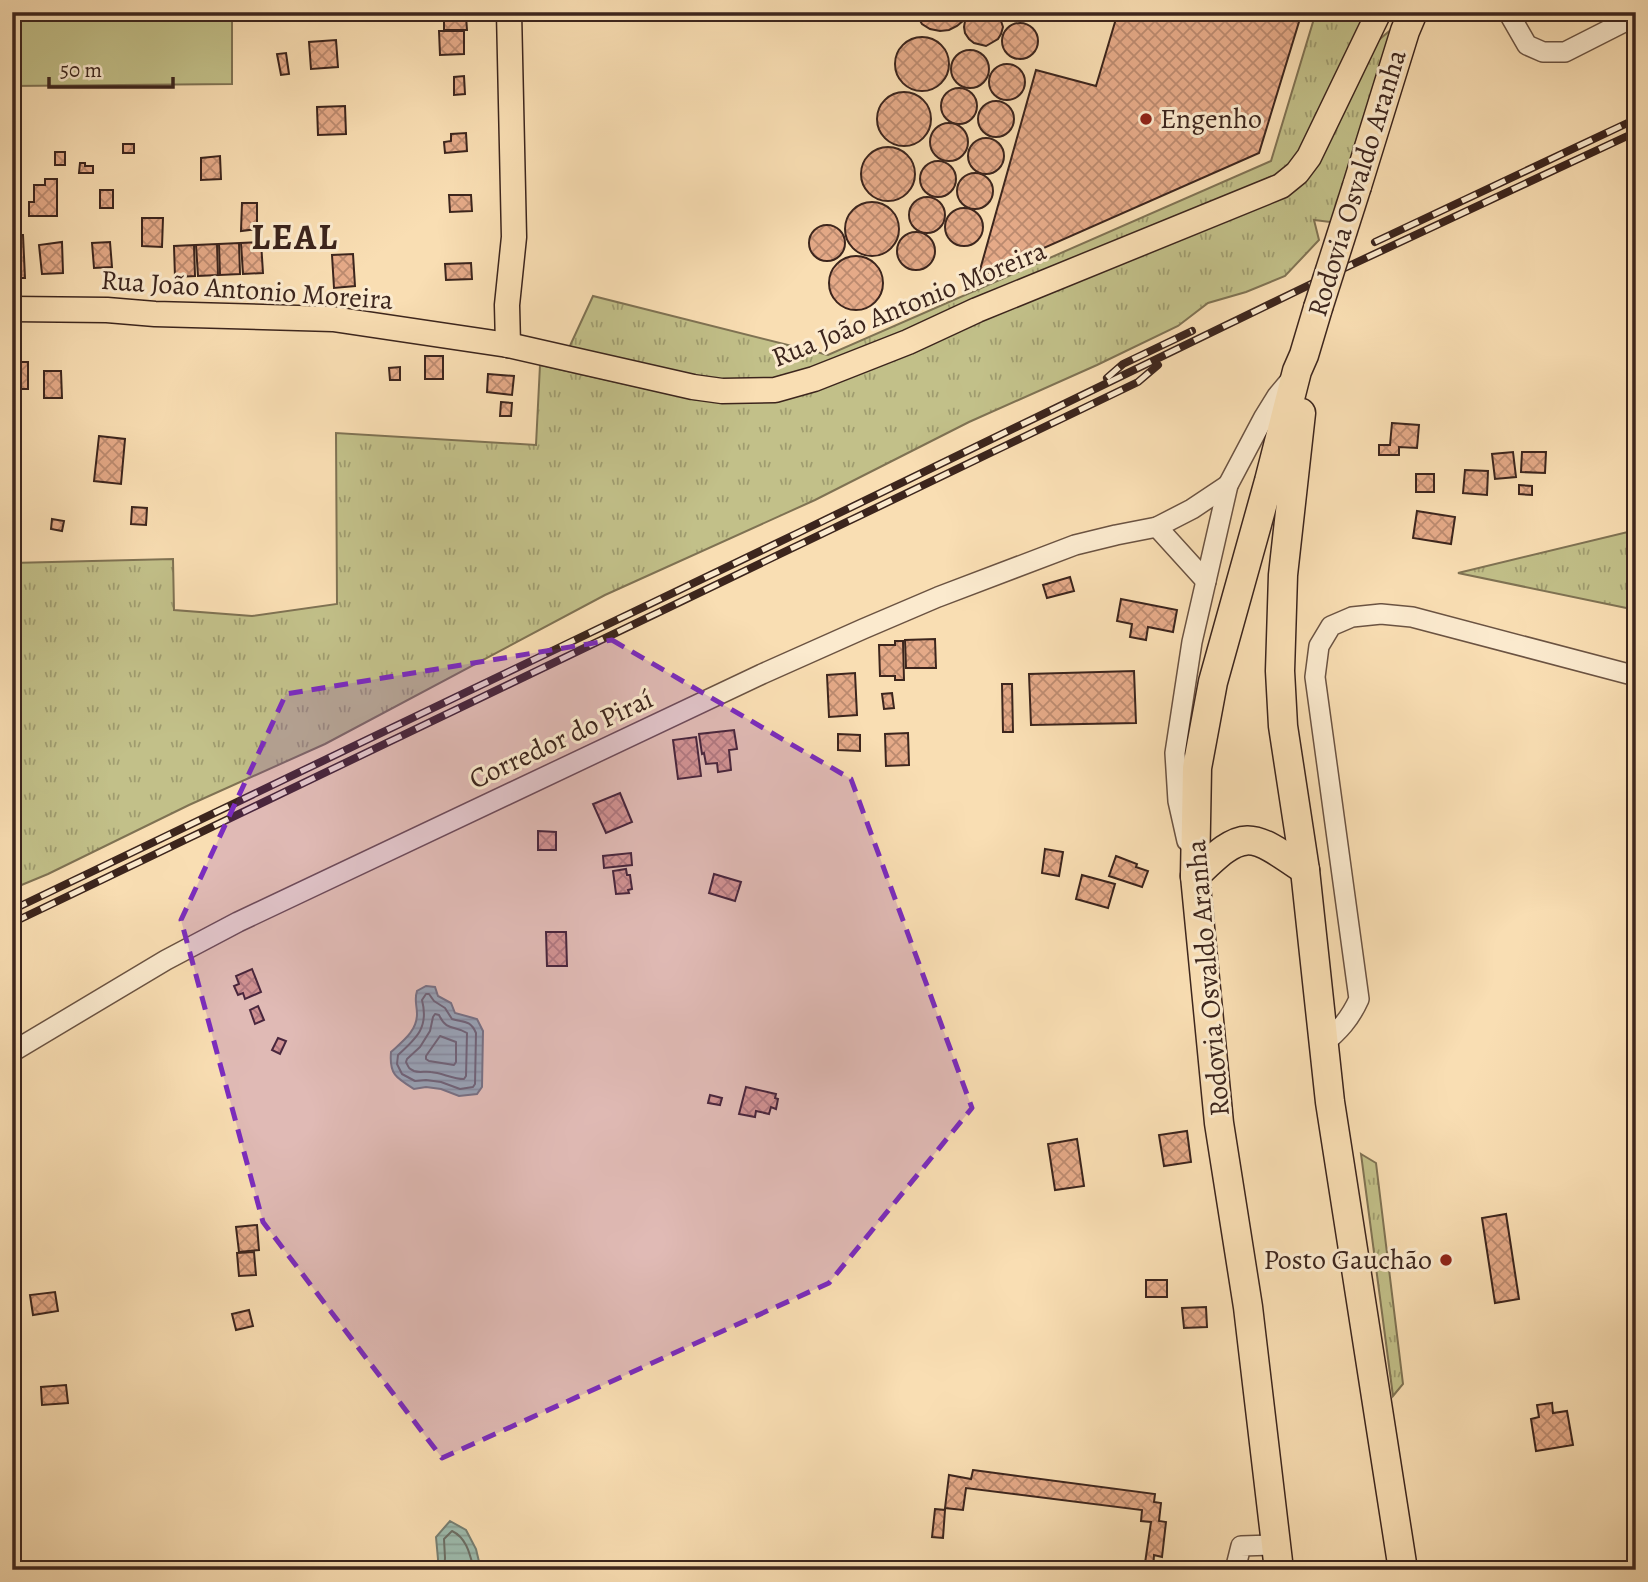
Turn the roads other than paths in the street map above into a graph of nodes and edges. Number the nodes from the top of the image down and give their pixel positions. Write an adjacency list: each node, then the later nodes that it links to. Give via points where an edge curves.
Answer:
1 (509, 12): 7 (main road, via 514,237)
2 (1379, 12): 7 (main road, Rua João Antonio Moreira, via 1309,157 1281,186 814,379 775,390 722,391)
3 (1413, 12): 8 (highway, Rodovia Osvaldo Aranha, bridge)
4 (1508, 12): 5 (street, via 1527,44 1543,52 1565,52)
5 (1636, 16)
6 (12, 309): 7 (main road, Rua João Antonio Moreira, via 333,319)
7 (508, 345)
8 (1301, 363): 9 (street, via 1277,396); 13 (highway, Rodovia Osvaldo Aranha, via 1303,392 1283,575 1280,671 1283,726); 14 (highway, Rodovia Osvaldo Aranha, via 1213,681 1197,768)
9 (1228, 485): 10 (street, Corredor do Piraí); 11 (street)
10 (1157, 527): 11 (street); 16 (street, Corredor do Piraí, via 1076,545 938,597 762,674 238,922)
11 (1206, 581): 14 (street, via 1175,753 1178,801)
12 (1636, 676): 15 (street, via 1412,617 1352,617 1331,626 1319,646 1315,677 1359,999 1352,1015)
13 (1305, 870): 14 (highway, via 1270,845 1248,839 1230,845); 15 (highway, Rodovia Osvaldo Aranha)
14 (1195, 876): 17 (highway, Rodovia Osvaldo Aranha, via 1219,1123 1248,1307)
15 (1323, 1044): 19 (highway, Rodovia Osvaldo Aranha)
16 (12, 1052)
17 (1277, 1557): 18 (street, via 1241,1546)
18 (1235, 1570)
19 (1403, 1570)

